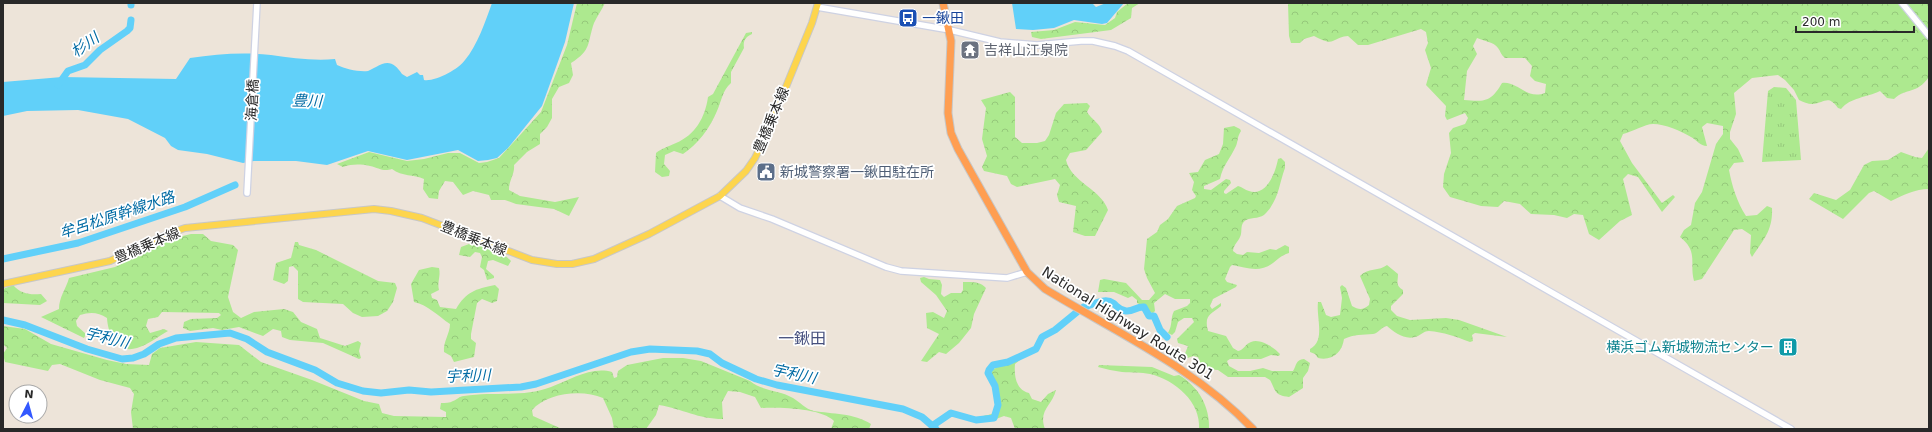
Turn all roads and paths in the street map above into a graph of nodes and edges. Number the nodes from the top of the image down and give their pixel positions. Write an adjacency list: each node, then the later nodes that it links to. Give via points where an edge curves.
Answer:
1 (944, 3): 5 (highway, National Highway Route 301)
2 (1902, 3): 6 (street)
3 (256, 5): 7 (street, 海倉橋)
4 (818, 5): 5 (street); 8 (main road, 豊橋乗本線, via 761,146 746,171)
5 (950, 30): 9 (highway, National Highway Route 301, via 948,113 951,133); 12 (street, via 1019,45 1093,41 1128,51)
6 (1929, 36)
7 (247, 193)
8 (720, 196): 9 (street, via 740,208 901,271 1007,278); 10 (main road, 豊橋乗本線, via 676,221 615,250 594,259 572,264 532,260 411,215 391,210 360,209 185,228 110,260)
9 (1027, 272): 11 (highway, National Highway Route 301, via 1045,289 1192,377 1235,410)
10 (3, 284)
11 (1253, 429)
12 (1791, 429)

